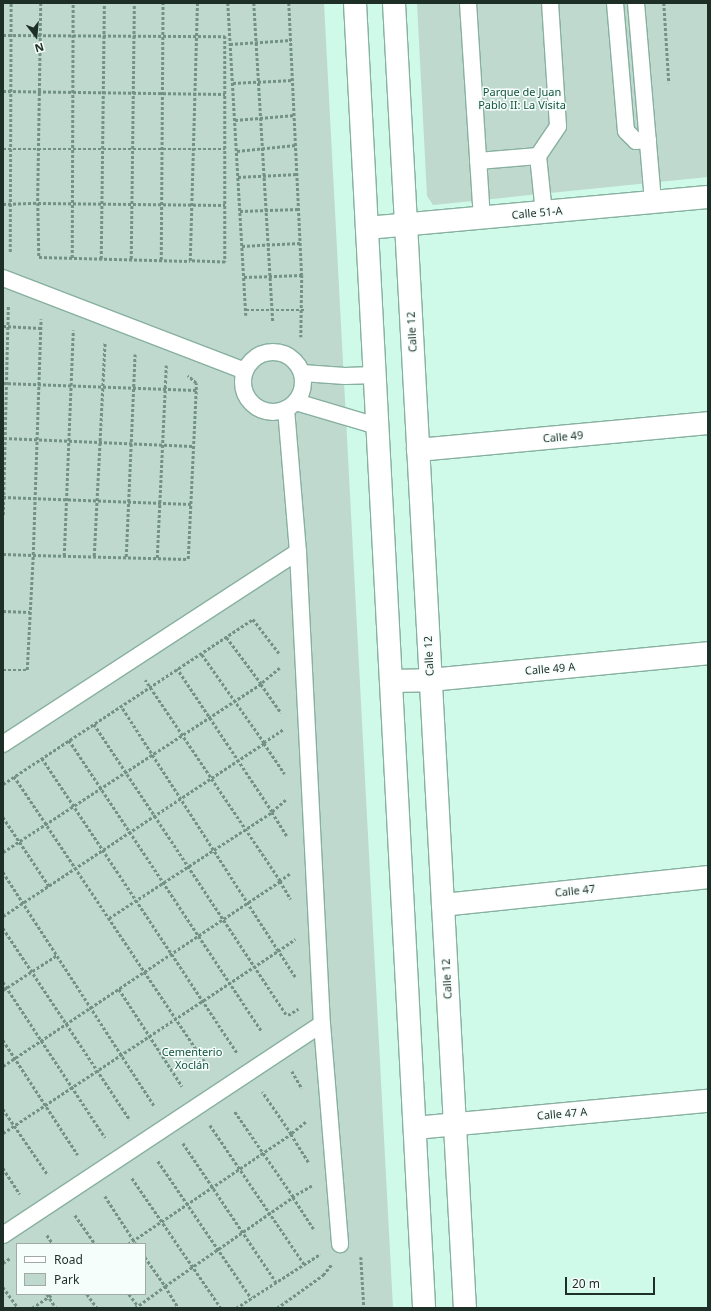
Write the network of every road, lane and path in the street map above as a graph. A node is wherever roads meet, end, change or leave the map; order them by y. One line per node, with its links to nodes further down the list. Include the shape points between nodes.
1 (11, 3): 19 (path)
2 (41, 3): 20 (path)
3 (73, 3): 21 (path)
4 (104, 3): 22 (path)
5 (134, 3): 23 (path)
6 (163, 3): 24 (path)
7 (197, 3): 25 (path)
8 (228, 3): 29 (path)
9 (254, 3): 28 (path)
10 (289, 3): 27 (path)
11 (355, 3): 80 (street)
12 (394, 3): 79 (street, Calle 12)
13 (468, 3): 59 (lane)
14 (550, 3): 58 (lane, via 558,126)
15 (615, 3): 45 (lane, via 626,131 636,142)
16 (636, 3): 45 (lane)
17 (664, 3): 26 (path)
18 (3, 35): 19 (path)
19 (11, 35): 20 (path); 34 (path)
20 (41, 35): 21 (path); 35 (path)
21 (73, 35): 22 (path); 36 (path)
22 (104, 35): 23 (path); 37 (path)
23 (134, 35): 24 (path); 38 (path)
24 (162, 35): 25 (path); 39 (path)
25 (196, 35): 40 (path); 41 (path, via 225,36)
26 (666, 37)
27 (291, 40): 28 (path); 30 (path)
28 (257, 42): 29 (path); 31 (path)
29 (230, 44): 32 (path)
30 (293, 80): 31 (path); 42 (path)
31 (259, 82): 32 (path); 43 (path)
32 (233, 83): 44 (path)
33 (3, 92): 34 (path)
34 (11, 92): 35 (path); 49 (path)
35 (40, 92): 36 (path); 50 (path)
36 (73, 92): 37 (path); 51 (path)
37 (103, 93): 38 (path); 52 (path)
38 (133, 93): 39 (path); 53 (path)
39 (162, 94): 40 (path); 54 (path)
40 (194, 94): 41 (path); 55 (path)
41 (225, 94): 56 (path)
42 (295, 115): 43 (path); 46 (path)
43 (261, 118): 44 (path); 47 (path)
44 (235, 120): 57 (path)
45 (648, 140): 64 (lane)
46 (296, 145): 47 (path); 60 (path)
47 (263, 148): 57 (path); 61 (path)
48 (3, 149): 49 (path)
49 (11, 149): 50 (path); 67 (path)
50 (39, 149): 51 (path); 65 (path)
51 (72, 149): 52 (path); 68 (path)
52 (102, 149): 53 (path); 69 (path)
53 (132, 149): 54 (path); 70 (path)
54 (162, 149): 55 (path); 71 (path)
55 (193, 149): 56 (path); 72 (path)
56 (225, 149): 73 (path)
57 (237, 151): 62 (path)
58 (538, 156): 59 (lane); 77 (lane)
59 (478, 161): 78 (lane)
60 (298, 174): 61 (path); 74 (path)
61 (264, 175): 62 (path); 75 (path)
62 (238, 176): 76 (path)
63 (708, 197): 64 (street, Calle 51-A)
64 (654, 202): 77 (street, Calle 51-A)
65 (38, 203): 67 (path); 68 (path); 85 (path, via 39,257)
66 (3, 204): 67 (path)
67 (10, 204): 84 (path)
68 (72, 204): 69 (path); 85 (path)
69 (102, 204): 70 (path); 86 (path)
70 (131, 204): 71 (path); 87 (path)
71 (161, 204): 72 (path); 88 (path)
72 (191, 204): 73 (path); 89 (path)
73 (226, 205): 89 (path, via 225,262)
74 (299, 209): 75 (path); 81 (path)
75 (266, 210): 76 (path); 82 (path)
76 (240, 211): 83 (path)
77 (544, 213): 78 (street, Calle 51-A)
78 (482, 218): 79 (street, Calle 51-A)
79 (406, 225): 80 (street, Calle 51-A); 130 (street, Calle 12)
80 (367, 228): 112 (street)
81 (300, 243): 82 (path); 90 (path)
82 (268, 245): 83 (path); 91 (path)
83 (242, 246): 92 (path)
84 (10, 252)
85 (72, 258): 86 (path)
86 (101, 259): 87 (path)
87 (131, 259): 88 (path)
88 (161, 260): 89 (path)
89 (190, 261)
90 (302, 275): 91 (path); 97 (path)
91 (270, 276): 92 (path); 96 (path)
92 (244, 277): 95 (path)
93 (3, 278): 109 (lane)
94 (8, 303): 102 (path)
95 (246, 310): 96 (path); 98 (path)
96 (273, 310): 97 (path); 100 (path)
97 (304, 310): 105 (path)
98 (246, 315)
99 (41, 316): 103 (path)
100 (273, 322)
101 (3, 326): 102 (path)
102 (7, 326): 103 (path); 113 (path)
103 (41, 328): 114 (path)
104 (73, 328): 115 (path)
105 (301, 337)
106 (105, 340): 116 (path)
107 (135, 351): 117 (path)
108 (166, 363): 118 (path)
109 (245, 371): 110 (lane, via 257,356 275,352 292,358); 120 (lane, via 242,381 249,400 266,411)
110 (302, 373): 112 (lane); 120 (lane, via 301,393)
111 (186, 375): 119 (path, via 196,383)
112 (375, 375): 122 (street)
113 (4, 383): 114 (path); 123 (path)
114 (39, 384): 115 (path); 124 (path)
115 (71, 385): 116 (path); 125 (path)
116 (102, 387): 117 (path); 126 (path)
117 (134, 388): 118 (path); 127 (path)
118 (165, 388): 119 (path); 128 (path)
119 (196, 390): 129 (path)
120 (291, 406): 122 (lane); 139 (lane)
121 (708, 423): 130 (street, Calle 49)
122 (378, 426): 156 (street)
123 (4, 438): 124 (path); 131 (path)
124 (37, 439): 125 (path); 132 (path)
125 (69, 441): 126 (path); 133 (path)
126 (100, 442): 127 (path); 134 (path)
127 (131, 443): 128 (path); 135 (path)
128 (162, 444): 129 (path); 136 (path)
129 (193, 446): 137 (path)
130 (418, 450): 155 (street, Calle 12)
131 (3, 497): 132 (path); 138 (path)
132 (35, 498): 133 (path); 141 (path)
133 (66, 499): 134 (path); 142 (path)
134 (97, 500): 135 (path); 143 (path)
135 (128, 502): 136 (path); 144 (path)
136 (160, 502): 137 (path); 145 (path)
137 (190, 504): 145 (path, via 188,559)
138 (3, 515)
139 (298, 552): 168 (lane); 230 (lane)
140 (3, 554): 141 (path)
141 (33, 555): 142 (path); 147 (path)
142 (64, 556): 143 (path)
143 (94, 556): 144 (path)
144 (126, 557): 145 (path)
145 (157, 558)
146 (3, 611): 147 (path)
147 (30, 612): 154 (path, via 27,670)
148 (226, 637): 150 (path); 151 (path, via 253,620); 157 (path)
149 (708, 653): 155 (street, Calle 49 A)
150 (200, 654): 153 (path); 159 (path)
151 (282, 657)
152 (287, 663): 157 (path)
153 (177, 669): 158 (path); 161 (path)
154 (3, 670)
155 (430, 680): 156 (street, Calle 49 A); 204 (street, Calle 12)
156 (391, 681): 268 (street)
157 (261, 684): 159 (path); 162 (path)
158 (150, 687): 160 (path); 165 (path)
159 (234, 701): 161 (path); 167 (path)
160 (121, 706): 163 (path); 169 (path)
161 (209, 718): 165 (path); 171 (path)
162 (286, 719)
163 (94, 724): 166 (path); 172 (path)
164 (285, 729): 167 (path)
165 (182, 735): 169 (path); 175 (path)
166 (69, 740): 170 (path); 177 (path)
167 (264, 743): 171 (path); 174 (path)
168 (3, 744)
169 (152, 754): 172 (path); 179 (path)
170 (42, 758): 173 (path); 180 (path)
171 (238, 760): 175 (path); 181 (path)
172 (126, 772): 177 (path); 182 (path)
173 (14, 776): 176 (path); 184 (path)
174 (286, 776)
175 (211, 778): 179 (path); 185 (path)
176 (3, 784)
177 (101, 788): 180 (path); 186 (path)
178 (292, 795): 181 (path)
179 (181, 798): 182 (path); 190 (path)
180 (74, 806): 184 (path); 189 (path)
181 (272, 812): 185 (path); 187 (path)
182 (155, 816): 186 (path); 192 (path)
183 (3, 817): 188 (path)
184 (46, 824): 188 (path); 193 (path)
185 (245, 829): 190 (path); 197 (path)
186 (130, 832): 189 (path); 198 (path)
187 (288, 838)
188 (20, 842): 191 (path); 199 (path)
189 (103, 850): 193 (path); 200 (path)
190 (213, 850): 192 (path); 203 (path)
191 (3, 852)
192 (188, 866): 198 (path); 207 (path)
193 (76, 868): 199 (path); 206 (path)
194 (3, 872): 202 (path)
195 (293, 872): 197 (path)
196 (708, 877): 204 (street, Calle 47)
197 (280, 881): 201 (path); 203 (path)
198 (164, 883): 200 (path); 209 (path)
199 (49, 886): 202 (path)
200 (137, 900): 206 (path); 212 (path)
201 (293, 902)
202 (23, 903): 205 (path); 213 (path)
203 (247, 903): 207 (path); 211 (path)
204 (443, 905): 265 (street, Calle 12)
205 (3, 916)
206 (109, 918): 216 (path)
207 (224, 919): 209 (path); 214 (path)
208 (3, 928): 215 (path)
209 (199, 936): 212 (path); 219 (path)
210 (297, 938): 211 (path)
211 (278, 951): 214 (path); 218 (path)
212 (172, 954): 216 (path); 223 (path)
213 (57, 955): 215 (path); 225 (path)
214 (254, 967): 219 (path); 226 (path)
215 (32, 971): 220 (path); 229 (path)
216 (145, 972): 221 (path); 227 (path)
217 (3, 982): 220 (path)
218 (298, 982)
219 (230, 983): 223 (path); 232 (path)
220 (7, 988): 222 (path); 236 (path)
221 (118, 989): 225 (path); 233 (path)
222 (3, 990)
223 (203, 1001): 227 (path); 238 (path)
224 (304, 1005): 226 (path)
225 (91, 1008): 229 (path); 239 (path)
226 (287, 1016): 228 (path)
227 (176, 1018): 233 (path); 244 (path)
228 (281, 1020)
229 (66, 1024): 236 (path); 246 (path)
230 (322, 1024): 300 (lane); 307 (lane)
231 (268, 1028): 232 (path)
232 (262, 1032): 234 (path)
233 (149, 1036): 239 (path); 249 (path)
234 (257, 1036)
235 (3, 1040): 241 (path)
236 (41, 1041): 241 (path); 250 (path)
237 (241, 1047): 238 (path)
238 (235, 1050): 240 (path)
239 (121, 1055): 246 (path); 257 (path)
240 (229, 1055)
241 (15, 1058): 243 (path); 256 (path)
242 (216, 1063): 244 (path)
243 (3, 1066)
244 (209, 1068): 247 (path)
245 (291, 1069): 253 (path)
246 (97, 1070): 250 (path); 263 (path)
247 (204, 1071)
248 (187, 1082): 249 (path)
249 (182, 1086): 251 (path)
250 (72, 1087): 256 (path); 272 (path)
251 (176, 1090)
252 (260, 1090): 271 (path)
253 (306, 1094)
254 (159, 1101): 257 (path)
255 (708, 1101): 265 (street, Calle 47 A)
256 (45, 1105): 266 (path); 277 (path)
257 (154, 1105): 260 (path)
258 (233, 1108): 276 (path)
259 (3, 1109): 266 (path)
260 (148, 1109)
261 (136, 1116): 263 (path)
262 (312, 1117): 271 (path)
263 (130, 1120): 267 (path)
264 (209, 1124): 282 (path)
265 (455, 1124): 268 (street, Calle 47 A); 329 (street, Calle 12)
266 (14, 1125): 269 (path); 284 (path)
267 (124, 1125)
268 (415, 1128): 328 (street)
269 (3, 1133)
270 (111, 1133): 272 (path)
271 (291, 1134): 276 (path); 280 (path)
272 (105, 1137): 273 (path)
273 (98, 1142)
274 (182, 1143): 288 (path)
275 (85, 1150): 277 (path)
276 (263, 1153): 282 (path); 292 (path)
277 (78, 1155): 278 (path)
278 (72, 1159)
279 (157, 1160): 294 (path)
280 (312, 1167)
281 (3, 1168): 290 (path)
282 (239, 1169): 288 (path); 295 (path)
283 (54, 1171): 284 (path)
284 (48, 1175): 286 (path)
285 (131, 1177): 297 (path)
286 (42, 1179)
287 (313, 1184): 292 (path)
288 (212, 1187): 294 (path); 298 (path)
289 (26, 1190): 290 (path)
290 (20, 1194): 293 (path)
291 (104, 1195): 302 (path)
292 (293, 1197): 295 (path); 301 (path)
293 (14, 1198)
294 (187, 1204): 297 (path); 308 (path)
295 (270, 1214): 298 (path); 310 (path)
296 (75, 1215): 304 (path)
297 (162, 1221): 302 (path); 311 (path)
298 (243, 1233): 308 (path); 312 (path)
299 (46, 1234): 303 (path)
300 (3, 1235)
301 (318, 1236)
302 (134, 1240): 305 (path); 306 (path)
303 (52, 1243)
304 (94, 1243)
305 (130, 1243)
306 (136, 1243)
307 (334, 1246): 310 (path); 327 (path, via 339,1256 323,1275)
308 (218, 1250): 311 (path); 318 (path)
309 (146, 1258): 313 (path)
310 (304, 1264): 312 (path)
311 (193, 1267): 313 (path); 325 (path)
312 (276, 1282): 318 (path)
313 (165, 1286): 319 (path); 324 (path)
314 (3, 1287): 320 (path)
315 (48, 1295): 321 (path); 322 (path)
316 (88, 1295): 323 (path)
317 (130, 1295): 319 (path)
318 (251, 1298): 326 (path)
319 (136, 1307)
320 (18, 1308)
321 (32, 1308)
322 (56, 1308)
323 (97, 1308)
324 (179, 1308)
325 (221, 1308)
326 (236, 1308)
327 (277, 1308)
328 (424, 1308)
329 (465, 1308)

